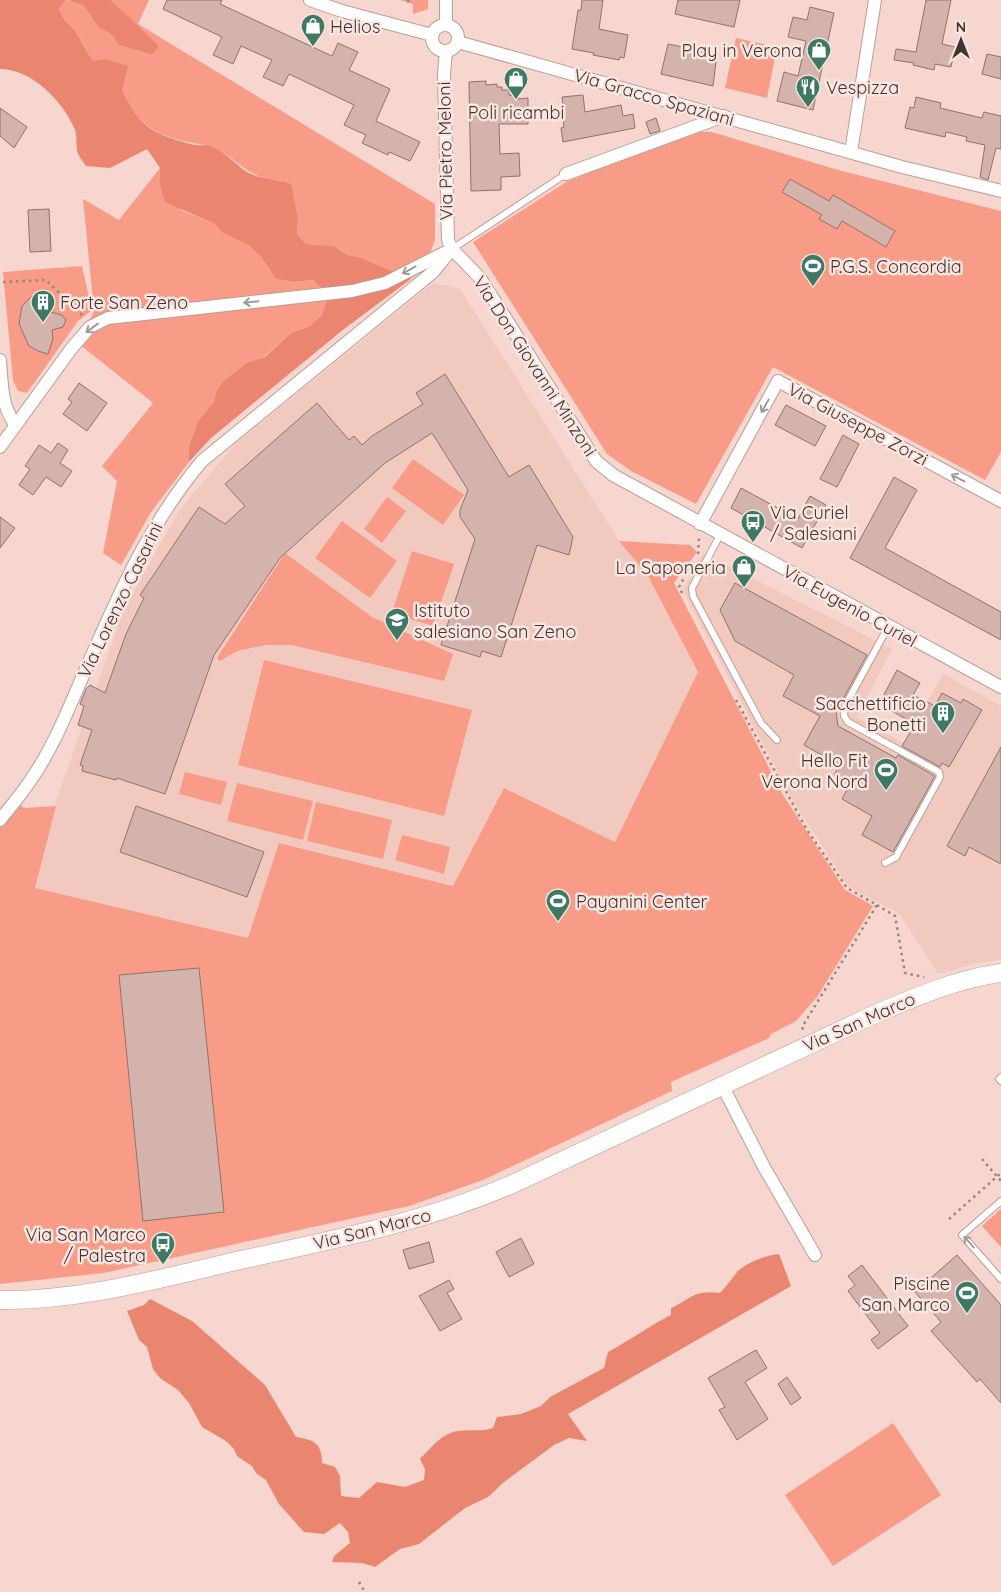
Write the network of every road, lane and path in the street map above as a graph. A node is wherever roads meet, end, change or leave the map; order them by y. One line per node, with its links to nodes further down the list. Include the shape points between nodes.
1 (310, 0): 7 (street)
2 (408, 0): 5 (path)
3 (446, 0): 6 (street)
4 (873, 0): 11 (street)
5 (409, 4)
6 (446, 25): 7 (street, via 437,28); 8 (street, via 454,29)
7 (432, 36): 9 (street, via 433,45)
8 (458, 42): 9 (street); 10 (street, Via Gracco Spaziani)
9 (446, 52): 14 (street, Via Pietro Meloni, via 447,231)
10 (724, 116): 11 (street, Via Gracco Spaziani); 12 (street)
11 (851, 152): 13 (street, Via Gracco Spaziani)
12 (566, 174): 14 (lane)
13 (1001, 191)
14 (452, 249): 18 (street, one-way to 18, via 385,283 352,291 108,318 90,327); 21 (street, Via Don Giovanni Minzoni, via 480,278 596,461 613,475); 28 (street, Via Lorenzo Casarini, via 433,272 202,461 176,492 152,528 126,578 65,716 36,772)
15 (3, 282): 16 (path, via 46,280)
16 (84, 317)
17 (0, 360): 18 (street, via 4,401)
18 (15, 424): 19 (street)
19 (0, 447)
20 (1001, 501): 21 (street, Via Giuseppe Zorzi, one-way to 21, via 778,381)
21 (700, 524): 22 (street, Via Eugenio Curiel); 23 (path, via 698,553 679,587)
22 (720, 535): 24 (street, Via Eugenio Curiel); 27 (lane, via 692,588 693,596 761,723)
23 (683, 596)
24 (888, 627): 25 (street, Via Eugenio Curiel); 29 (lane, via 845,706 844,716 848,722 939,772 940,777 896,857)
25 (1001, 687)
26 (733, 694): 30 (path, via 807,830 847,888)
27 (778, 740)
28 (0, 820)
29 (885, 863)
30 (877, 905): 32 (path, via 895,916 905,973); 33 (path, via 802,1027)
31 (1001, 973): 34 (main road, Via San Marco, via 924,993)
32 (927, 978)
33 (806, 1034)
34 (722, 1085): 41 (street, via 764,1167); 43 (main road, Via San Marco, via 491,1194 436,1213 341,1238 98,1291 39,1299)
35 (982, 1159): 37 (path)
36 (1001, 1173): 37 (path)
37 (997, 1176): 38 (path); 40 (path)
38 (1001, 1181)
39 (1001, 1201): 42 (lane, one-way to 39, via 962,1235)
40 (949, 1219)
41 (815, 1255)
42 (1001, 1279)
43 (0, 1300)
44 (359, 1582): 45 (path)
45 (366, 1592)

